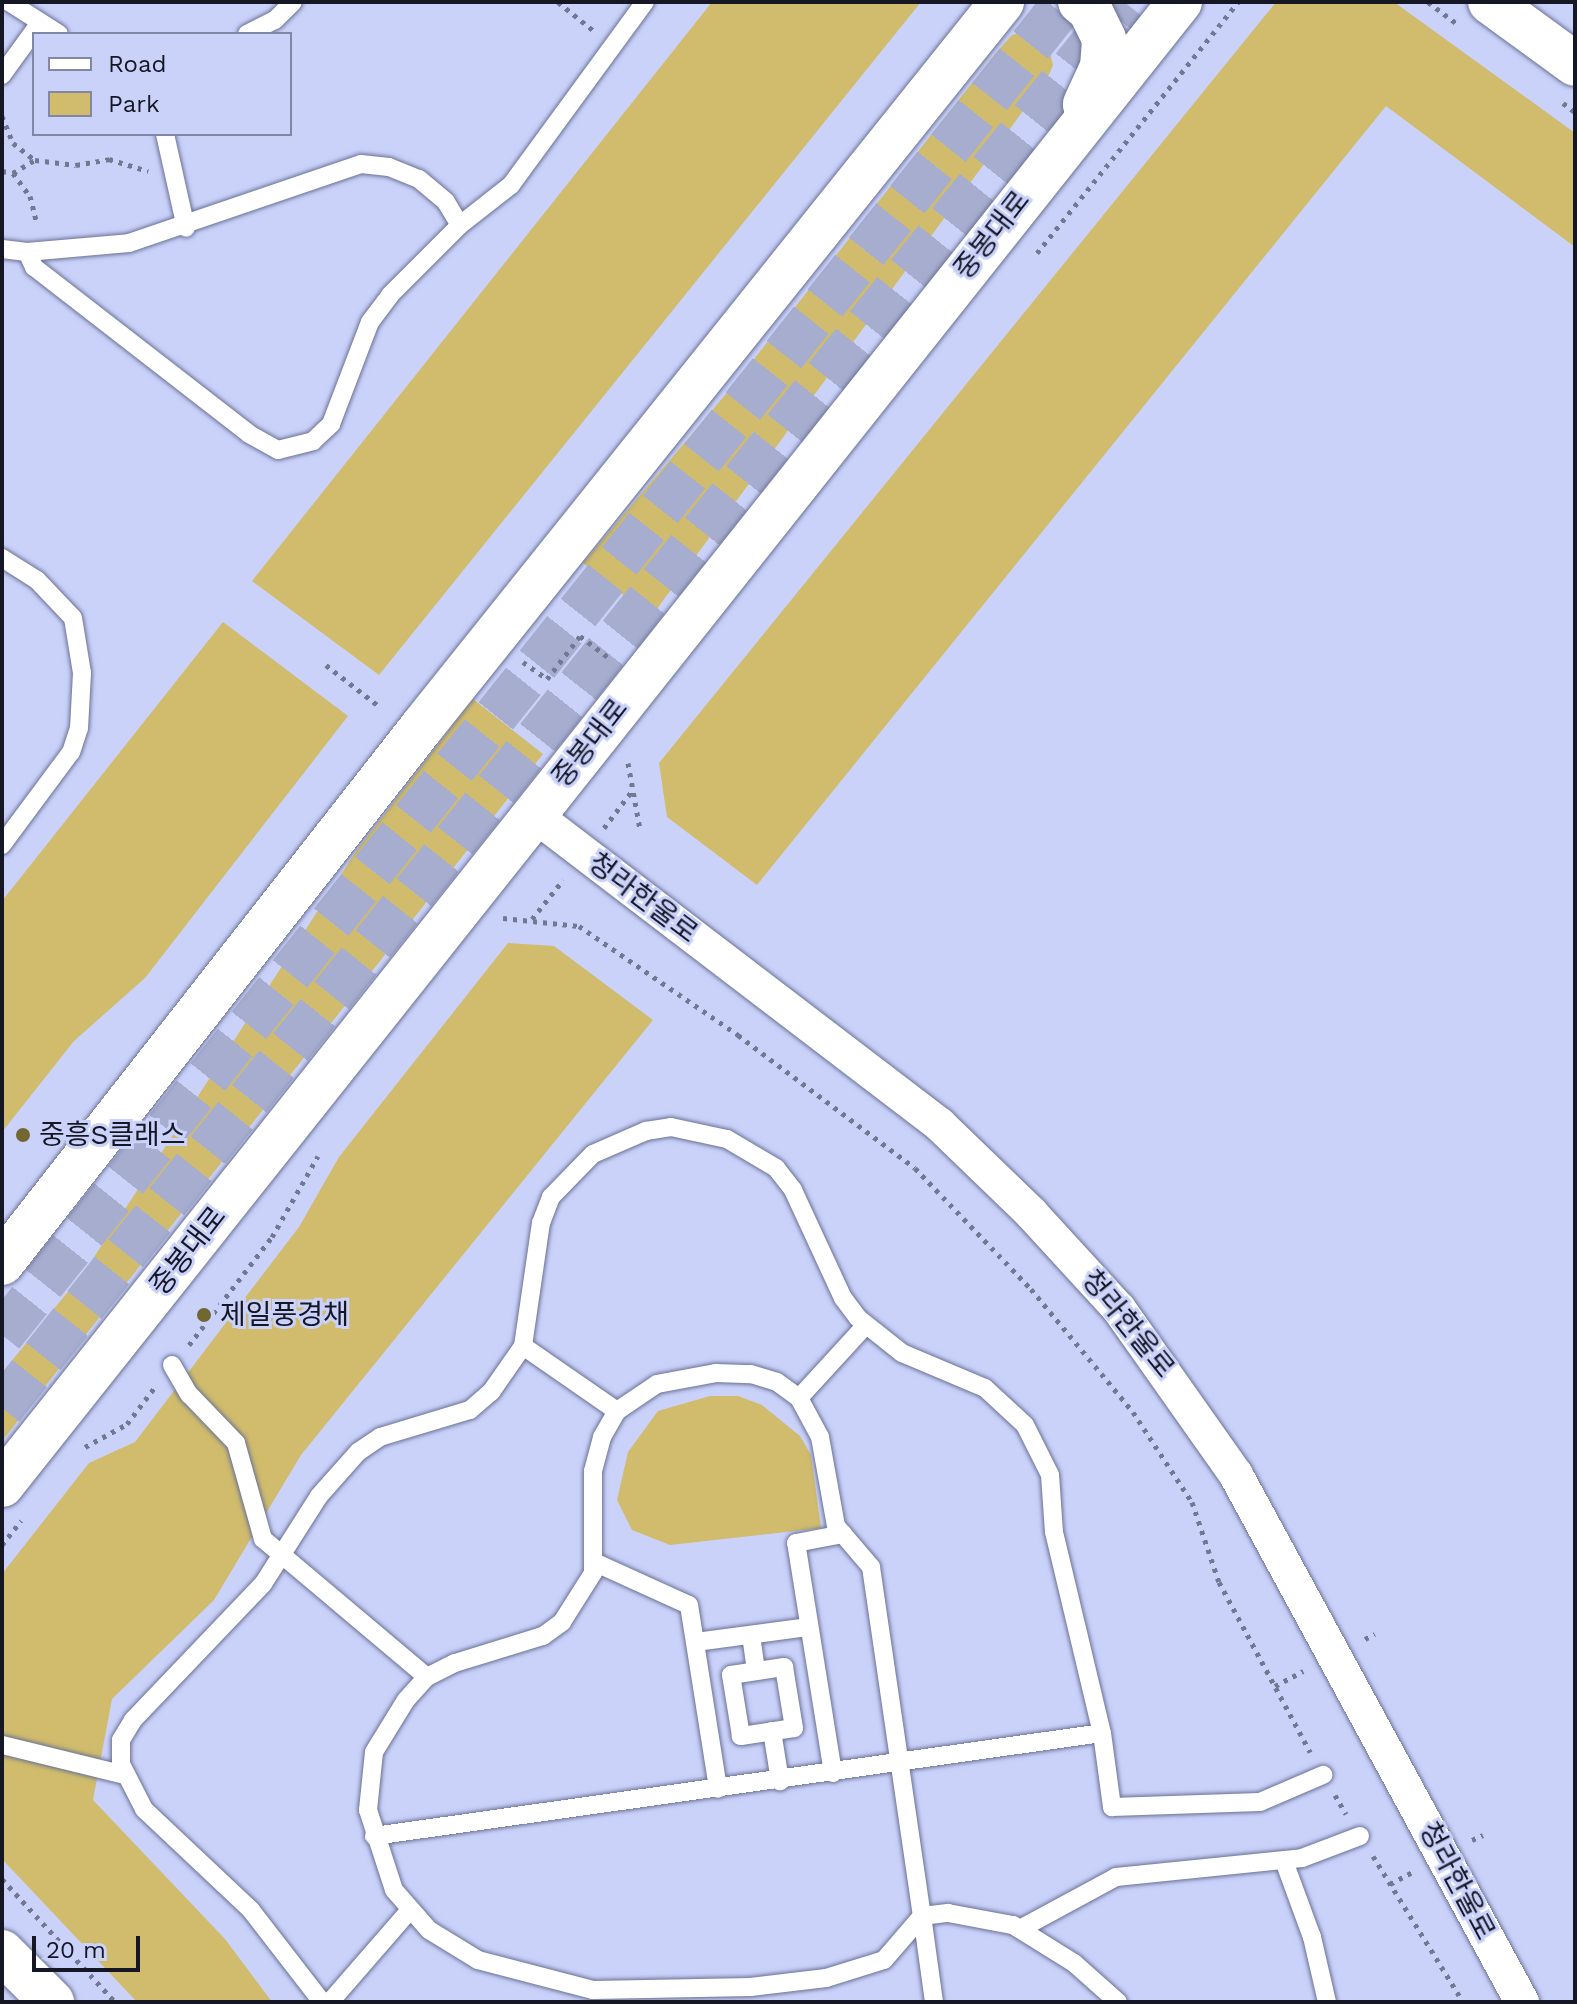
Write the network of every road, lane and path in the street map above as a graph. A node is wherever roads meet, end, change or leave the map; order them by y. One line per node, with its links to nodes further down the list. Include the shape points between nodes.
1 (9, 2): 10 (lane)
2 (293, 2): 13 (lane, via 275,20)
3 (558, 2): 15 (path, via 576,12)
4 (645, 2): 15 (lane)
5 (1080, 2): 20 (main road, via 1090,10 1104,39 1102,67)
6 (1180, 2): 20 (main road, 중봉대로)
7 (1238, 2): 29 (path)
8 (1490, 2): 16 (main road)
9 (1004, 6): 41 (main road, via 421,728)
10 (39, 24): 11 (lane); 12 (lane)
11 (33, 32)
12 (55, 32)
13 (251, 32)
14 (32, 34): 17 (lane)
15 (609, 51): 25 (lane, via 511,185)
16 (1575, 64)
17 (2, 75)
18 (2, 116): 21 (path, via 13,143)
19 (165, 136): 24 (lane)
20 (1066, 141): 36 (main road, 중봉대로)
21 (35, 160): 23 (path); 24 (path, via 76,165 109,159)
22 (2, 171): 23 (path)
23 (13, 173): 28 (path, via 30,196 37,219)
24 (175, 181): 26 (lane)
25 (460, 225): 26 (lane, via 446,202 419,179 389,167 361,164); 28 (lane, via 417,265 370,322 331,424 313,441 278,450 249,434 34,267)
26 (186, 228): 28 (lane, via 129,243)
27 (2, 249): 28 (lane)
28 (27, 252)
29 (1028, 264)
30 (2, 558): 38 (lane, via 37,580 73,618 82,673 79,728 71,752)
31 (511, 653): 32 (path, via 547,679 580,636)
32 (616, 663)
33 (326, 665): 34 (path)
34 (380, 707)
35 (636, 752): 37 (path, via 627,763)
36 (533, 814): 48 (main road, 중봉대로); 88 (street, 청라한울로, via 940,1125 1119,1309 1236,1475)
37 (640, 829)
38 (2, 845)
39 (492, 930): 68 (path, via 502,918 579,926 738,1035 915,1168 1031,1289 1133,1412 1192,1502 1219,1582)
40 (323, 1147): 44 (path, via 272,1237)
41 (2, 1263)
42 (866, 1325): 43 (lane, via 843,1298 793,1190 776,1168 727,1139 671,1127 619,1139 593,1154 551,1197 541,1223); 45 (lane); 63 (lane, via 902,1353 985,1388 1025,1425 1039,1448 1050,1475 1060,1565)
43 (523, 1346): 46 (lane); 51 (lane, via 500,1382 470,1410 380,1437 358,1452 319,1496)
44 (172, 1365): 47 (path, via 127,1424); 51 (lane, via 189,1394 236,1443 263,1539)
45 (799, 1398): 46 (lane, via 777,1382 751,1374 716,1373 657,1384); 49 (lane, via 820,1437 830,1503)
46 (617, 1411): 52 (lane, via 602,1437 593,1471)
47 (76, 1452)
48 (12, 1486): 50 (path)
49 (843, 1534): 53 (lane, via 796,1543); 65 (lane, via 871,1567)
50 (2, 1545)
51 (285, 1553): 57 (lane); 67 (lane, via 234,1618 133,1720 121,1740)
52 (594, 1562): 55 (lane, via 689,1605); 57 (lane, via 581,1598 552,1629)
53 (809, 1627): 54 (lane); 58 (lane)
54 (751, 1635): 55 (lane); 56 (lane)
55 (696, 1642): 61 (lane)
56 (756, 1671): 59 (lane, via 784,1667); 60 (lane, via 731,1675)
57 (427, 1677): 71 (lane, via 374,1752 368,1810)
58 (820, 1695): 59 (lane); 66 (lane)
59 (790, 1700): 62 (lane, via 794,1728)
60 (736, 1708): 61 (lane); 62 (lane, via 741,1736)
61 (706, 1714): 70 (lane)
62 (772, 1731): 69 (lane)
63 (1102, 1733): 65 (lane); 68 (lane, via 1112,1807 1260,1802)
64 (2, 1745): 67 (lane)
65 (899, 1764): 66 (lane); 76 (lane)
66 (833, 1773): 69 (lane)
67 (125, 1775): 82 (lane, via 144,1809 251,1910)
68 (1323, 1775): 72 (path)
69 (780, 1781): 70 (lane)
70 (718, 1789): 71 (lane)
71 (374, 1836): 75 (lane, via 383,1865)
72 (1360, 1836): 73 (lane); 87 (path)
73 (1284, 1861): 77 (lane, via 1116,1877); 86 (lane, via 1312,1937)
74 (2, 1879): 81 (path)
75 (409, 1911): 79 (lane, via 452,1948); 83 (lane)
76 (922, 1916): 77 (lane, via 983,1917); 79 (lane, via 884,1960 826,1978); 84 (lane)
77 (1020, 1929): 85 (lane, via 1074,1963)
78 (2, 1952): 80 (main road)
79 (593, 1996)
80 (52, 2002)
81 (115, 2002)
82 (322, 2002)
83 (330, 2002)
84 (934, 2002)
85 (1118, 2002)
86 (1327, 2002)
87 (1463, 2002)
88 (1522, 2002)

